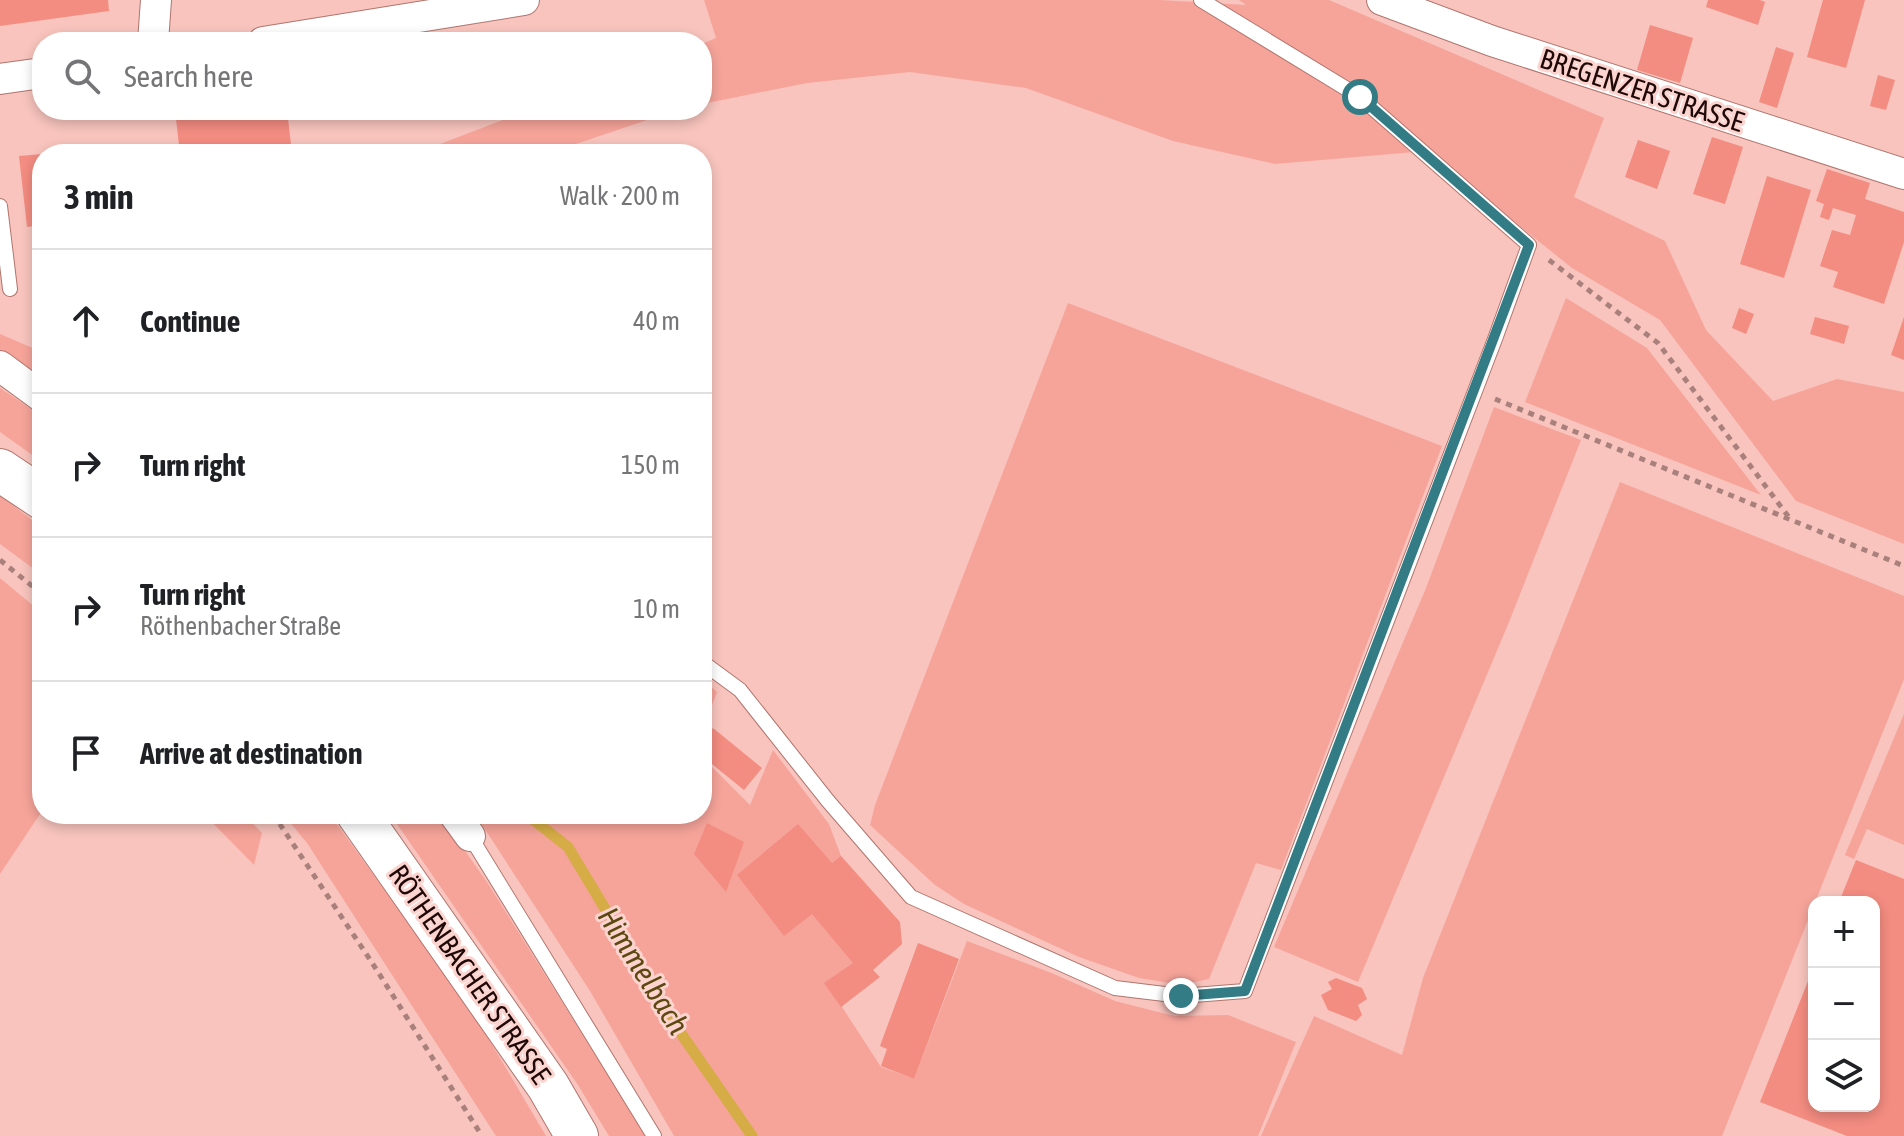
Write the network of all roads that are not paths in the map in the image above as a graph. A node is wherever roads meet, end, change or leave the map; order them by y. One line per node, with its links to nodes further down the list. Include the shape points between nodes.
1 (156, 0): 5 (street)
2 (524, 0): 6 (street)
3 (1201, 0): 16 (lane, via 1360,97 1529,245 1245,991 1181,996 1115,988 911,897 740,690)
4 (1382, 0): 9 (street, BREGENZER STRASSE, via 1507,46)
5 (154, 32)
6 (325, 32)
7 (32, 74): 8 (street)
8 (0, 79)
9 (1904, 174)
10 (0, 206): 11 (lane)
11 (10, 289)
12 (0, 366): 13 (street)
13 (32, 390)
14 (0, 470): 15 (main road)
15 (32, 491)
16 (712, 669)
17 (365, 824): 19 (main road, RÖTHENBACHER STRASSE, via 548,1086)
18 (462, 825): 20 (lane)
19 (577, 1136)
20 (654, 1136)

